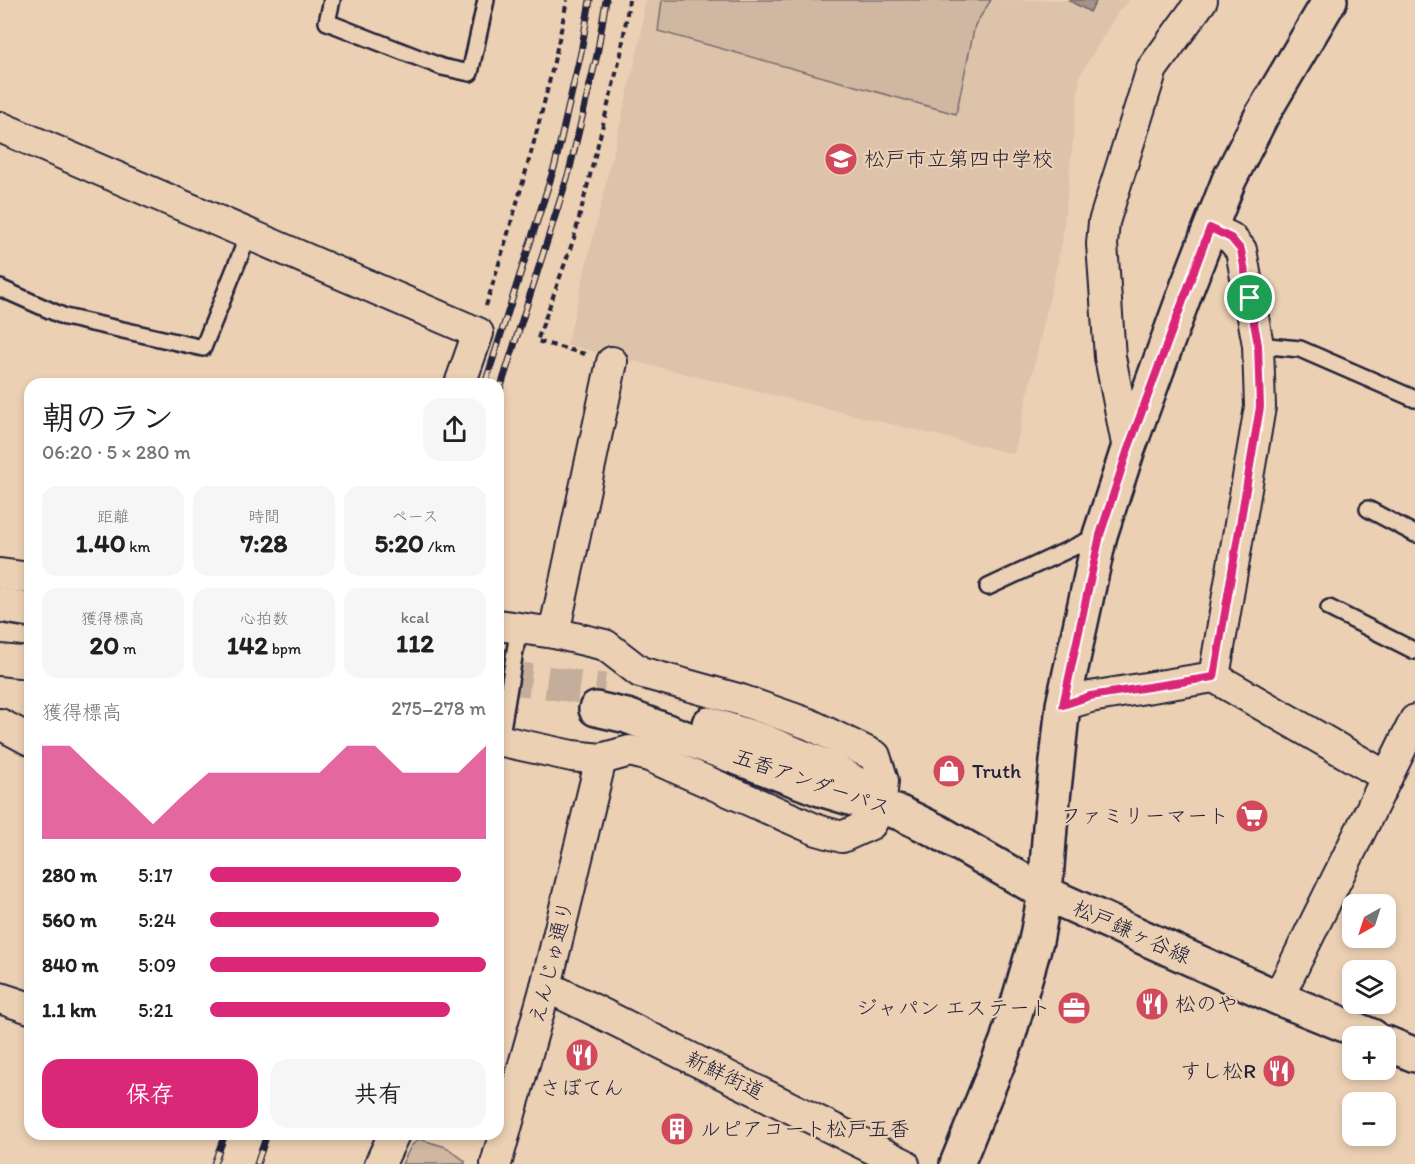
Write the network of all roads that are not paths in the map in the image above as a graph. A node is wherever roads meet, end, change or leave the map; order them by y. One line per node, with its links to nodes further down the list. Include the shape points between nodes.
1 (332, 0): 2 (lane, via 327,22 442,67 470,73)
2 (486, 0)
3 (1202, 0): 13 (street, via 1152,69 1104,222 1110,357)
4 (1330, 0): 6 (street, via 1262,115)
5 (0, 127): 7 (street)
6 (1210, 228): 9 (street, via 1231,238 1241,250); 13 (street)
7 (248, 236): 8 (lane, via 203,348 65,317); 11 (street, via 478,333)
8 (0, 288)
9 (1258, 345): 12 (lane, via 1300,349); 30 (street, via 1260,407)
10 (612, 362): 26 (street)
11 (462, 378)
12 (1415, 399)
13 (1128, 449): 16 (street)
14 (1368, 509): 15 (lane)
15 (1415, 534)
16 (1100, 535): 19 (lane); 33 (street)
17 (0, 574): 18 (street)
18 (24, 577)
19 (988, 587)
20 (0, 605): 22 (street)
21 (1329, 608): 27 (lane)
22 (24, 609)
23 (509, 626): 26 (street); 31 (lane)
24 (0, 627): 25 (street)
25 (24, 630)
26 (554, 633): 40 (street, via 605,645 640,672 809,724 875,756)
27 (1415, 651)
28 (0, 660): 29 (street)
29 (24, 662)
30 (1214, 677): 33 (street, via 1090,696); 39 (street)
31 (504, 683)
32 (600, 700): 40 (street, 五香アンダーパス, via 763,741 832,769)
33 (1063, 705): 41 (street)
34 (1415, 720): 39 (street)
35 (0, 724): 36 (street)
36 (24, 737)
37 (504, 741): 38 (street)
38 (601, 759): 40 (street, via 630,752 649,756 817,830 842,837 871,824); 42 (street, えんじゅ通り)
39 (1387, 777): 44 (street)
40 (887, 807): 41 (street, 松戸鎌ヶ谷線)
41 (1045, 893): 44 (street, 松戸鎌ヶ谷線); 53 (street, via 1036,942 1007,1041)
42 (546, 986): 47 (street, えんじゅ通り); 52 (street, 新鮮街道)
43 (0, 998): 45 (street)
44 (1278, 998): 46 (street, 松戸鎌ヶ谷線)
45 (24, 1006)
46 (1347, 1026)
47 (504, 1123)
48 (391, 1140): 50 (street)
49 (500, 1140): 51 (street, えんじゅ通り)
50 (380, 1164)
51 (496, 1164)
52 (904, 1164)
53 (957, 1164)

